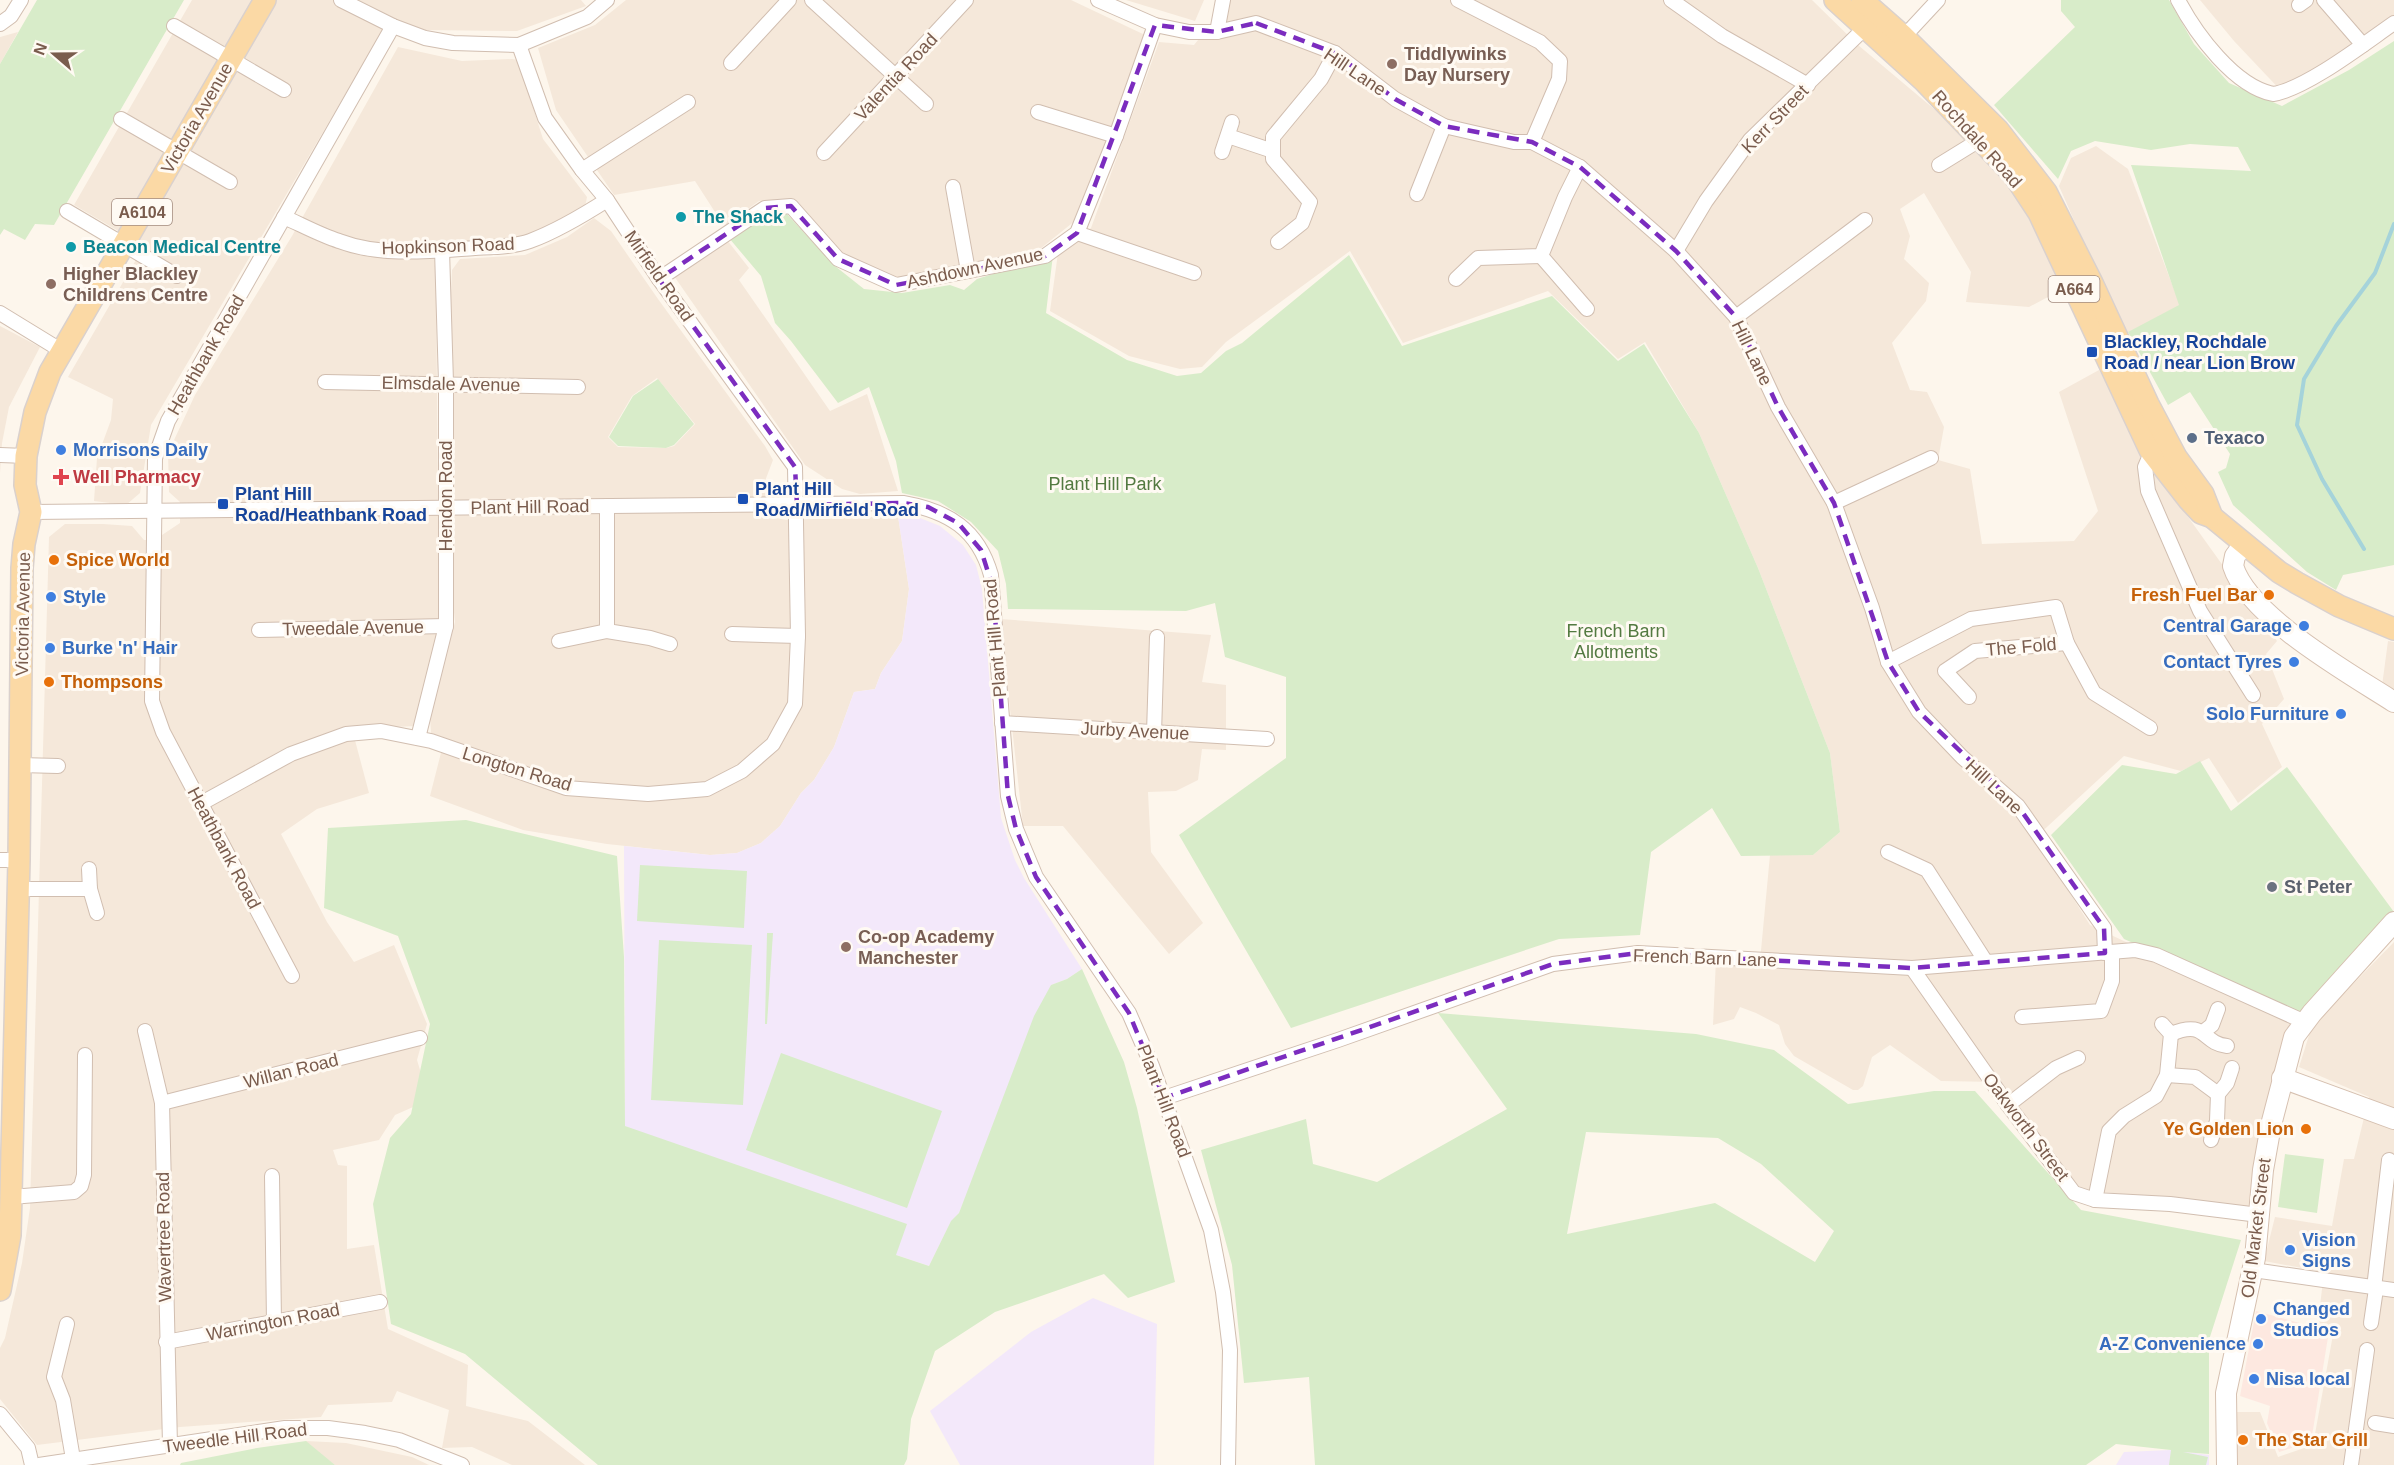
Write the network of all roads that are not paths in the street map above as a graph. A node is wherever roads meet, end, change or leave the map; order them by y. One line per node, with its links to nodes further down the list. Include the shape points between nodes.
1 (21, 0): 19 (street, via 11,16)
2 (265, 0): 28 (main road, Victoria Avenue / A6104)
3 (341, 0): 22 (street)
4 (608, 0): 25 (street, via 587,18)
5 (789, 0): 29 (street)
6 (812, 0): 30 (street)
7 (966, 0): 30 (street, Valentia Road)
8 (1098, 0): 20 (street, Hill Lane)
9 (1223, 0): 23 (street)
10 (1458, 0): 40 (street, via 1540,42 1560,61 1559,80)
11 (1671, 0): 31 (street, via 1722,36)
12 (1835, 0): 17 (main road, Rochdale Road)
13 (1862, 0): 17 (main road, Rochdale Road)
14 (1938, 0): 24 (street)
15 (2178, 0): 26 (street, via 2193,26 2229,68 2265,92 2280,93 2305,82)
16 (2324, 0): 26 (street)
17 (1872, 21): 24 (main road, Rochdale Road); 31 (street, Kerr Street)
18 (2394, 23): 26 (street)
19 (0, 24)
20 (1155, 25): 23 (street, Hill Lane, via 1190,32); 39 (street)
21 (174, 26): 28 (street)
22 (393, 26): 25 (street, via 440,41); 53 (street, Heathbank Road)
23 (1217, 32): 27 (street, Hill Lane, via 1256,22)
24 (1897, 43): 38 (main road, Rochdale Road / A664, via 1924,81)
25 (519, 45): 47 (street, Mirfield Road, via 545,118)
26 (2363, 45)
27 (1335, 54): 37 (street, Hill Lane, via 1395,99); 42 (street, via 1322,79 1273,137)
28 (231, 60): 32 (street); 41 (main road, Victoria Avenue / A6104)
29 (731, 63)
30 (896, 77): 34 (street); 44 (street, Valentia Road)
31 (1808, 85): 59 (street, Kerr Street, via 1750,140)
32 (284, 90)
33 (688, 102): 47 (street)
34 (927, 104)
35 (1038, 112): 39 (street)
36 (121, 118): 41 (street)
37 (1444, 126): 40 (street, Hill Lane, via 1514,142); 50 (street)
38 (1988, 134): 45 (street); 73 (main road, Rochdale Road / A664, via 2039,213)
39 (1116, 136): 55 (street)
40 (1532, 142): 46 (street, Hill Lane)
41 (177, 151): 48 (street); 57 (main road, Victoria Avenue / A6104)
42 (1273, 151): 43 (street, via 1230,129); 56 (street, via 1273,159 1310,202 1302,223)
43 (1222, 152)
44 (824, 153)
45 (1939, 165)
46 (1580, 167): 59 (street, Hill Lane); 60 (street)
47 (582, 170): 51 (street, Mirfield Road)
48 (230, 182)
49 (953, 187): 61 (street)
50 (1418, 194)
51 (607, 200): 58 (street, Hopkinson Road, via 528,242); 64 (street, Mirfield Road)
52 (67, 211): 57 (street)
53 (284, 217): 58 (street, Hopkinson Road, via 356,246); 81 (street, Heathbank Road, via 164,429 154,458)
54 (1865, 220): 68 (street)
55 (1077, 233): 61 (street, Ashdown Avenue, via 1045,256); 62 (street)
56 (1278, 242)
57 (123, 245): 63 (street); 69 (main road, Victoria Avenue / A6104)
58 (442, 250): 71 (street, Hendon Road)
59 (1676, 251): 68 (street, Hill Lane)
60 (1541, 256): 65 (street, via 1478,258); 66 (street)
61 (968, 271): 64 (street, Ashdown Avenue, via 896,285 838,259 790,206 765,208)
62 (1194, 273)
63 (177, 276)
64 (659, 279): 78 (street, Mirfield Road, via 795,467)
65 (1456, 279)
66 (1587, 309)
67 (0, 313): 69 (street)
68 (1736, 317): 77 (street, Hill Lane, via 1778,407)
69 (62, 351): 75 (main road, Victoria Avenue / A6104, via 43,389)
70 (325, 382): 71 (street, Elmsdale Avenue)
71 (446, 383): 72 (street, Elmsdale Avenue); 80 (street, Hendon Road)
72 (578, 387)
73 (2157, 442): 83 (main road, Rochdale Road / A664, via 2195,507); 95 (street, via 2145,467 2148,491 2200,611)
74 (0, 455): 75 (street)
75 (26, 456): 82 (main road, Victoria Avenue / A6104, via 25,485)
76 (1931, 458): 77 (street)
77 (1834, 503): 94 (street, Hill Lane)
78 (797, 505): 79 (street, Plant Hill Road); 89 (street, Longton Road); 98 (street, Plant Hill Road, via 903,503 938,511 969,534 981,550 991,575)
79 (607, 506): 80 (street, Plant Hill Road); 87 (street)
80 (445, 509): 81 (street, Plant Hill Road); 84 (street, Hendon Road)
81 (154, 511): 82 (street, Plant Hill Road); 105 (street, Heathbank Road, via 152,702)
82 (31, 512): 103 (main road, Victoria Avenue / A6104, via 22,567)
83 (2244, 544): 85 (main road, Rochdale Road / A664, via 2297,583); 97 (street, via 2233,566 2245,588 2263,608 2301,641)
84 (446, 627): 86 (street, Tweedale Avenue); 101 (street, Hendon Road)
85 (2394, 629)
86 (259, 630)
87 (607, 631): 91 (street); 93 (street)
88 (732, 634): 89 (street)
89 (798, 636): 101 (street, Longton Road, via 795,704 773,744 742,771 707,789 648,794 566,788)
90 (1157, 638): 100 (street)
91 (559, 640)
92 (2067, 643): 94 (street, via 2056,607 1971,619); 96 (street, The Fold, via 1975,651 1945,670); 99 (street, via 2094,693)
93 (670, 644)
94 (1888, 663): 113 (street, Hill Lane, via 1919,712 1962,757 2018,806 2104,928)
95 (2253, 695)
96 (1969, 697)
97 (2394, 702)
98 (1002, 723): 100 (street, Jurby Avenue); 131 (street, Plant Hill Road, via 1008,796 1024,852 1036,877 1129,1013)
99 (2150, 728)
100 (1154, 733): 102 (street, Jurby Avenue)
101 (418, 738): 105 (street, Longton Road, via 381,731 346,734 291,754)
102 (1267, 739)
103 (20, 765): 104 (street); 107 (main road, Victoria Avenue / A6104)
104 (58, 766)
105 (200, 804): 116 (street, Heathbank Road)
106 (1888, 852): 114 (street, via 1927,870)
107 (10, 860): 110 (main road, Victoria Avenue / A6104)
108 (89, 869): 109 (street)
109 (90, 889): 110 (street); 111 (street)
110 (18, 890): 128 (main road, Victoria Avenue / A6104)
111 (97, 913)
112 (2394, 922): 119 (street, Old Market Street)
113 (2114, 952): 114 (street, French Barn Lane); 118 (street, Hill Lane, via 2112,981 2101,1011); 119 (street, French Barn Lane, via 2135,950 2156,955)
114 (1986, 962): 115 (street, French Barn Lane)
115 (1911, 968): 131 (street, French Barn Lane, via 1638,953 1553,964); 133 (street, Oakworth Street)
116 (292, 976)
117 (2218, 1009): 121 (street, via 2212,1025)
118 (2022, 1017)
119 (2305, 1022): 129 (street, Old Market Street, via 2294,1037)
120 (145, 1031): 132 (street, Wavertree Road)
121 (2203, 1032): 123 (street); 127 (street, via 2167,1029)
122 (420, 1038): 132 (street, Willan Road)
123 (2227, 1046)
124 (85, 1055): 140 (street, via 81,1186 74,1192)
125 (2078, 1058): 133 (street, via 2056,1068)
126 (2232, 1068): 130 (street)
127 (2167, 1075): 130 (street, via 2195,1077); 141 (street, via 2156,1096 2124,1116 2109,1131)
128 (7, 1077): 140 (main road, Victoria Avenue / A6104)
129 (2282, 1078): 134 (street); 142 (street, Old Market Street, via 2271,1125)
130 (2218, 1094): 137 (street, via 2217,1121)
131 (1164, 1098): 161 (street, Plant Hill Road, via 1211,1230 1223,1292 1230,1350)
132 (162, 1103): 151 (street, Wavertree Road)
133 (2008, 1105): 141 (street, Oakworth Street, via 2074,1193)
134 (2394, 1119)
135 (2394, 1126): 136 (street)
136 (2393, 1131)
137 (2211, 1140)
138 (2389, 1160): 144 (street)
139 (272, 1176): 148 (street)
140 (10, 1197): 145 (main road, Victoria Avenue / A6104, via 10,1235)
141 (2095, 1200): 142 (street, Oakworth Street)
142 (2259, 1215): 143 (street, Old Market Street)
143 (2253, 1270): 144 (street); 162 (street, Old Market Street, via 2218,1399)
144 (2375, 1288): 146 (street); 149 (street)
145 (0, 1290)
146 (2394, 1290)
147 (380, 1302): 148 (street, Warrington Road)
148 (274, 1322): 151 (street, Warrington Road)
149 (2371, 1323)
150 (67, 1324): 157 (street, via 54,1377 63,1400)
151 (166, 1342): 156 (street, Wavertree Road)
152 (2367, 1350): 163 (street)
153 (0, 1414): 158 (street, via 28,1448)
154 (2375, 1423): 155 (street)
155 (2394, 1426)
156 (170, 1445): 157 (street, Tweedle Hill Road); 160 (street, Tweedle Hill Road, via 285,1428 328,1428 384,1436)
157 (73, 1459): 159 (street, Tweedle Hill Road)
158 (32, 1465)
159 (39, 1465)
160 (462, 1465)
161 (1228, 1465)
162 (2227, 1465)
163 (2350, 1465)

